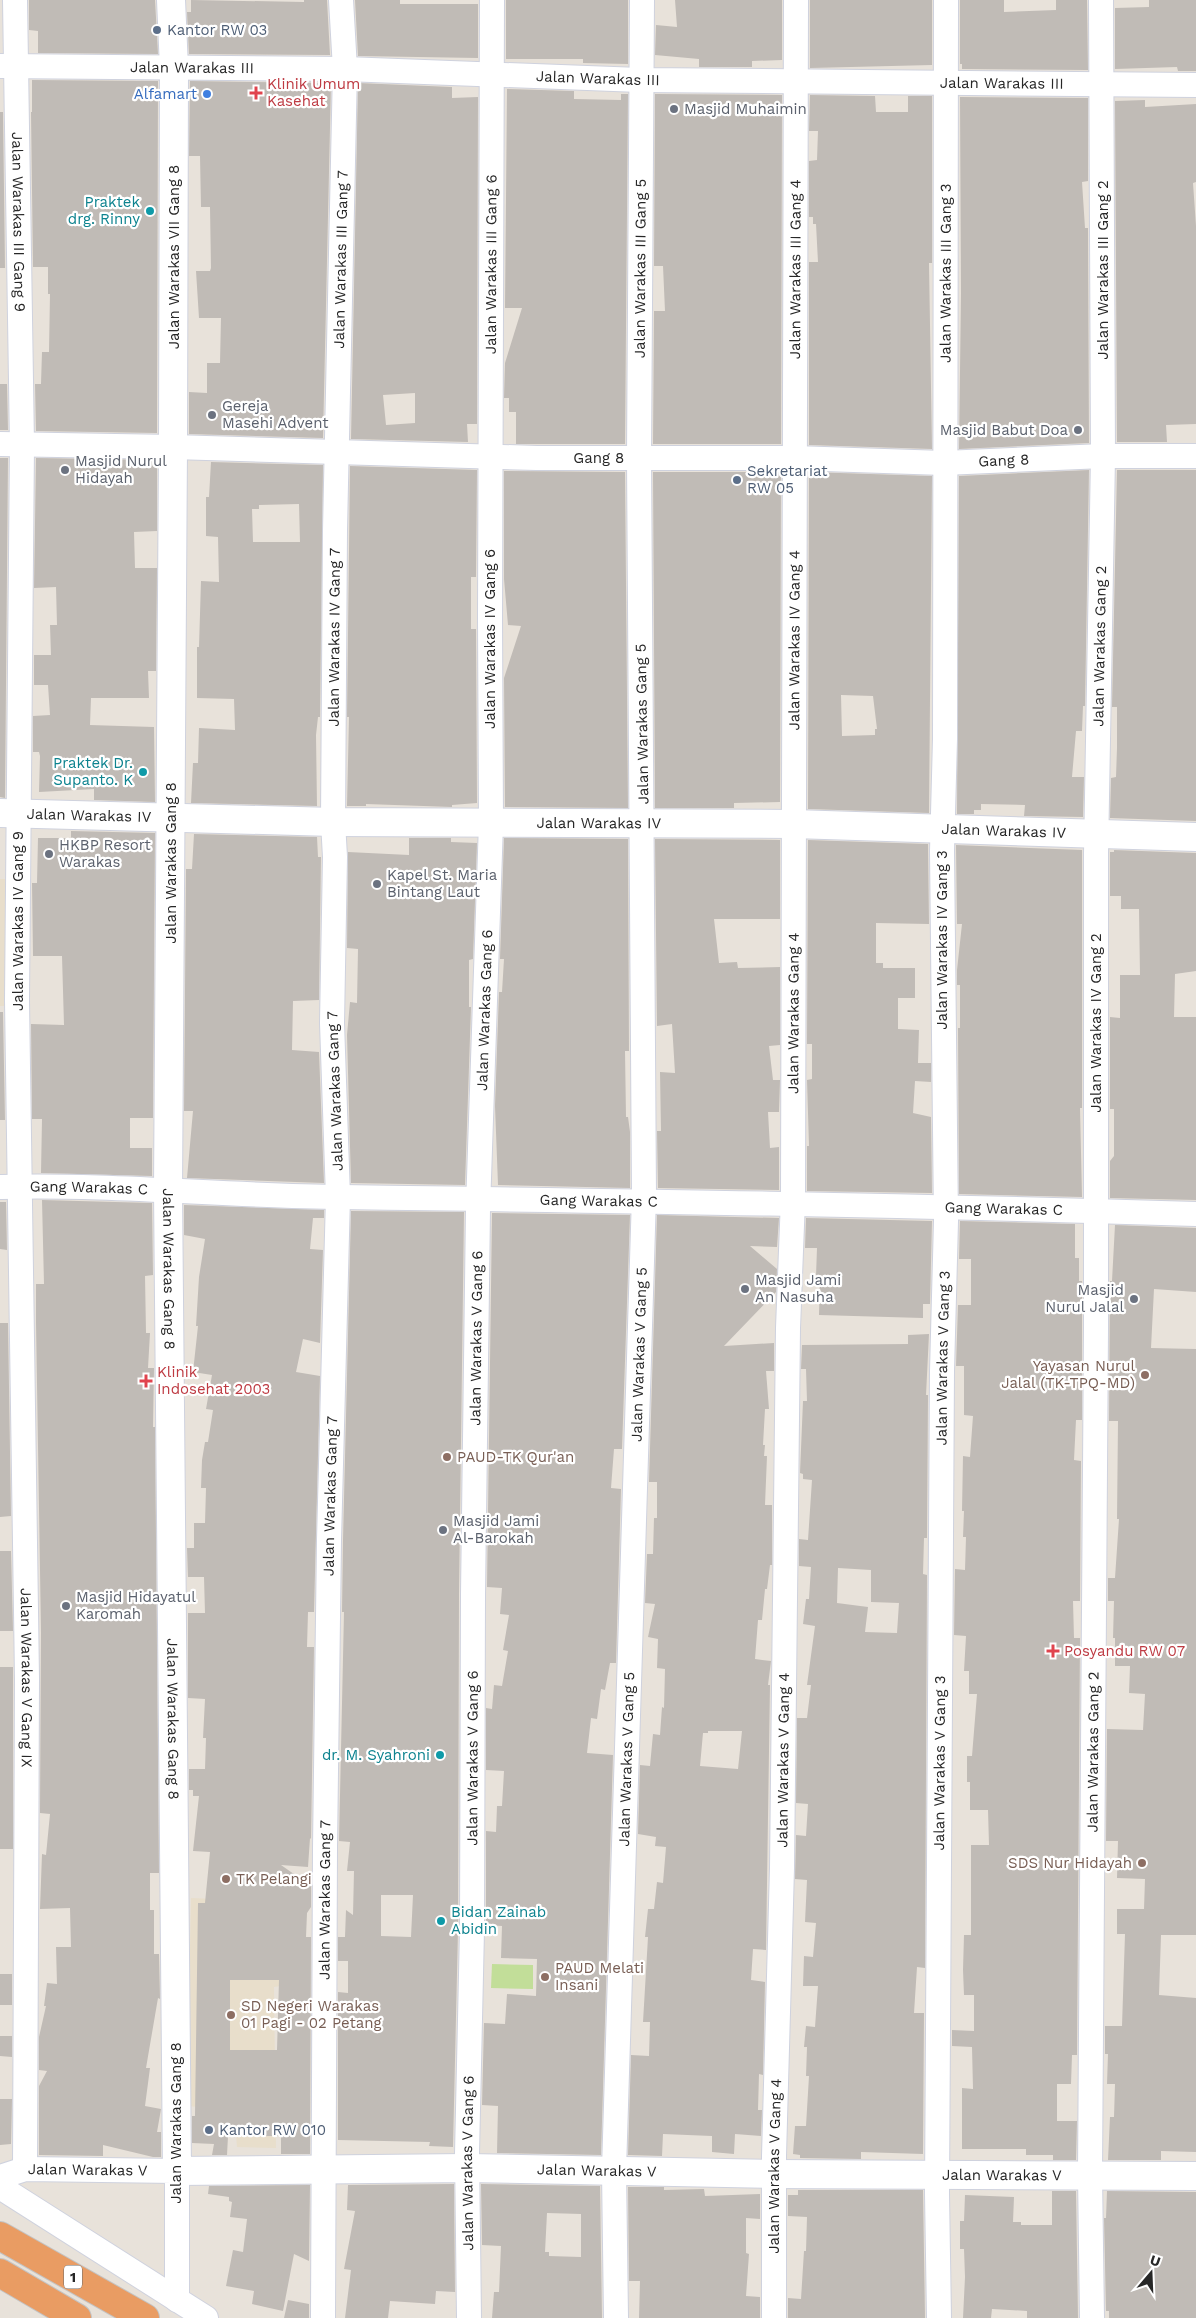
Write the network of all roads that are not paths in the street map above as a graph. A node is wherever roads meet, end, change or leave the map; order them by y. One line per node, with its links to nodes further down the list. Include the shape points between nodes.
1 (15, 0): 9 (street, Jalan Warakas III Gang 9)
2 (171, 0): 10 (street)
3 (342, 0): 11 (street)
4 (492, 0): 12 (street)
5 (642, 0): 13 (street)
6 (796, 0): 14 (street, Jalan Warakas III Gang 4)
7 (946, 0): 15 (street, Jalan Warakas III Gang 3)
8 (1102, 0): 16 (street)
9 (8, 66): 10 (street, Jalan Warakas III); 18 (street, Jalan Warakas III Gang 9)
10 (174, 68): 11 (street, Jalan Warakas III); 19 (street, Jalan Warakas VII Gang 8)
11 (345, 69): 12 (street, Jalan Warakas III); 20 (street, Jalan Warakas III Gang 7)
12 (492, 74): 13 (street, Jalan Warakas III); 21 (street, Jalan Warakas III Gang 6)
13 (640, 80): 14 (street, Jalan Warakas III); 24 (street, Jalan Warakas III Gang 5)
14 (797, 82): 15 (street, Jalan Warakas III); 25 (street, Jalan Warakas III Gang 4)
15 (945, 83): 16 (street, Jalan Warakas III); 26 (street, Jalan Warakas III Gang 3)
16 (1102, 84): 17 (street, Jalan Warakas III); 22 (street, Jalan Warakas III Gang 2)
17 (1196, 85)
18 (11, 444): 19 (street, Gang 8); 27 (street, Jalan Warakas IV Gang 9)
19 (173, 447): 20 (street, Gang 8); 28 (street, Jalan Warakas Gang 8)
20 (338, 451): 21 (street, Gang 8); 29 (street, Jalan Warakas IV Gang 7)
21 (490, 456): 24 (street, Gang 8); 30 (street, Jalan Warakas IV Gang 6)
22 (1103, 456): 23 (street, Gang 8); 26 (street, Gang 8); 34 (street, Jalan Warakas Gang 2)
23 (1196, 456)
24 (640, 457): 25 (street, Gang 8); 31 (street, Jalan Warakas Gang 5)
25 (794, 458): 26 (street, Gang 8); 32 (street, Jalan Warakas IV Gang 4)
26 (944, 463): 33 (street, Jalan Warakas IV Gang 3, via 945,739)
27 (9, 813): 28 (street, Jalan Warakas IV); 36 (street, Jalan Warakas IV Gang 9, via 17,1000)
28 (172, 818): 29 (street, Jalan Warakas IV); 37 (street, Jalan Warakas Gang 8)
29 (333, 822): 30 (street, Jalan Warakas IV); 38 (street, Jalan Warakas Gang 7, via 332,1023)
30 (491, 822): 31 (street, Jalan Warakas IV); 39 (street, Jalan Warakas Gang 6)
31 (643, 823): 32 (street, Jalan Warakas IV); 40 (street, Jalan Warakas Gang 5)
32 (794, 824): 33 (street, Jalan Warakas IV); 41 (street, Jalan Warakas Gang 4)
33 (942, 828): 34 (street, Jalan Warakas IV); 42 (street, Jalan Warakas IV Gang 3)
34 (1097, 834): 35 (street, Jalan Warakas IV); 43 (street, Jalan Warakas IV Gang 2)
35 (1196, 837)
36 (10, 1187): 37 (street, Gang Warakas C); 52 (street, Jalan Warakas V Gang IX, via 27,1679)
37 (168, 1190): 38 (street, Gang Warakas C); 48 (street, Jalan Warakas Gang 8)
38 (338, 1197): 39 (street, Gang Warakas C); 46 (street, Jalan Warakas Gang 7, via 329,1540)
39 (479, 1198): 40 (street, Gang Warakas C); 45 (street, Jalan Warakas V Gang 6, via 473,1594 473,1920)
40 (644, 1202): 41 (street, Gang Warakas C); 47 (street, Jalan Warakas V Gang 5)
41 (793, 1204): 42 (street, Gang Warakas C); 49 (street, Jalan Warakas V Gang 4, via 788,1328 782,1868)
42 (946, 1208): 43 (street, Gang Warakas C); 50 (street, Jalan Warakas V Gang 3, via 942,1381)
43 (1095, 1211): 44 (street, Gang Warakas C); 51 (street, Jalan Warakas Gang 2)
44 (1196, 1214)
45 (467, 2168): 46 (street, Jalan Warakas V); 47 (street, Jalan Warakas V); 61 (street, Jalan Warakas V Gang 6)
46 (324, 2169): 48 (street, Jalan Warakas V); 60 (street, Jalan Warakas Gang 7)
47 (614, 2170): 49 (street, Jalan Warakas V); 62 (street, Jalan Warakas V Gang 5)
48 (177, 2171): 52 (street, Jalan Warakas V); 56 (street, Jalan Warakas Gang 8)
49 (774, 2174): 50 (street, Jalan Warakas V); 63 (street, Jalan Warakas V Gang 4)
50 (938, 2174): 51 (street, Jalan Warakas V); 64 (street, Jalan Warakas V Gang 3)
51 (1090, 2174): 53 (street, Jalan Warakas V); 65 (street, Jalan Warakas Gang 2)
52 (10, 2176): 56 (street)
53 (1196, 2176)
54 (0, 2236): 58 (highway, 1)
55 (0, 2273): 57 (highway, 1)
56 (177, 2285): 59 (street)
57 (77, 2318)
58 (146, 2318)
59 (206, 2318)
60 (323, 2318)
61 (469, 2318)
62 (616, 2318)
63 (774, 2318)
64 (939, 2318)
65 (1092, 2318)

